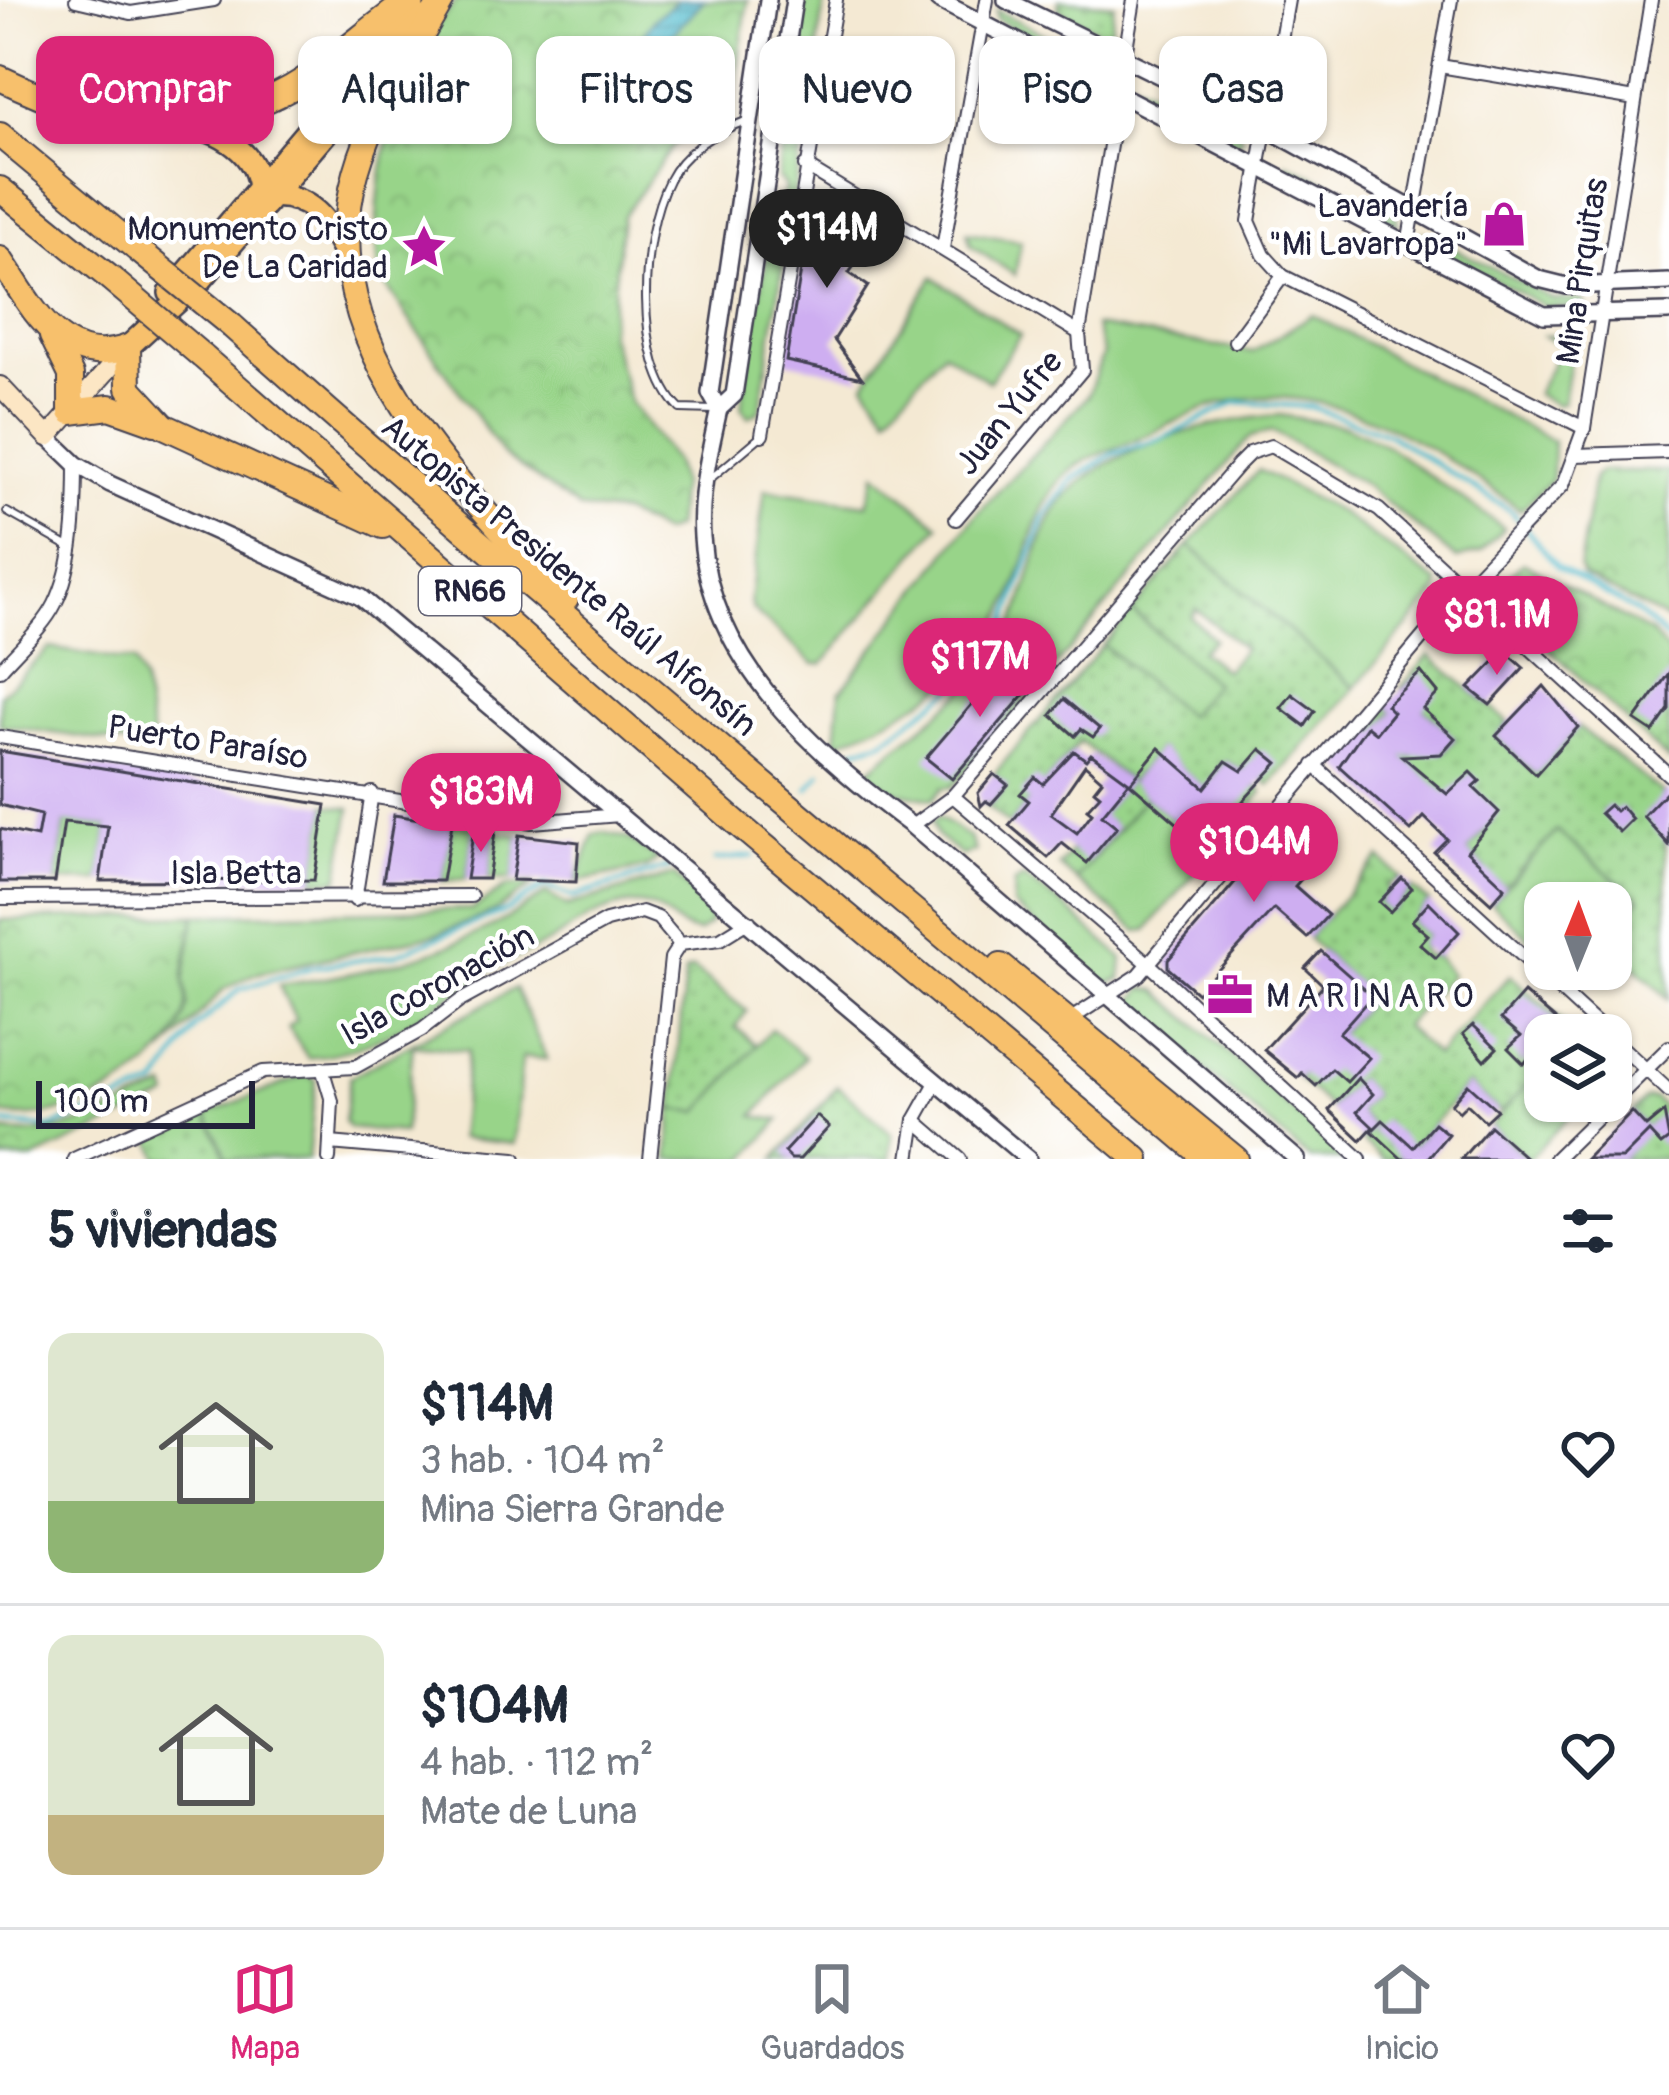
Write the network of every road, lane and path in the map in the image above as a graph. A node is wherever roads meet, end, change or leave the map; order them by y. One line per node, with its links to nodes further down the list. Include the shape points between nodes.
1 (76, 0): 15 (street)
2 (214, 0): 15 (street)
3 (414, 0): 24 (highway); 36 (main road)
4 (441, 0): 36 (main road); 40 (highway, via 360,158)
5 (768, 0): 27 (street)
6 (794, 0): 52 (street, via 734,395)
7 (836, 0): 33 (street)
8 (938, 0): 16 (street)
9 (987, 0): 16 (street)
10 (1006, 0): 18 (street)
11 (1134, 0): 19 (street, Juan Yufre)
12 (1288, 0): 20 (street)
13 (1451, 0): 21 (street)
14 (1651, 0): 25 (street, Mina Pirquitas)
15 (133, 7)
16 (985, 25): 17 (street); 39 (street)
17 (1007, 36)
18 (1076, 36)
19 (1128, 36)
20 (1281, 36)
21 (1440, 66): 25 (street); 37 (street)
22 (0, 78): 23 (highway)
23 (36, 94)
24 (274, 95)
25 (1635, 99): 44 (street, Mina Pirquitas)
26 (1135, 101): 34 (street)
27 (751, 119): 52 (street, via 710,393); 52 (lane, via 714,133 670,177 650,263 646,331 661,390 680,409)
28 (0, 134): 67 (highway, Autopista Presidente Raúl Alfonsín / RN66, bridge)
29 (234, 144): 36 (main road)
30 (1111, 144): 48 (street, Juan Yufre)
31 (1262, 144): 34 (street)
32 (1296, 144): 37 (street)
33 (806, 166): 39 (street); 56 (street)
34 (1258, 171): 38 (street); 42 (street, via 1249,221)
35 (0, 189): 64 (highway, RN66, bridge)
36 (258, 201): 40 (main road, via 316,210); 50 (main road)
37 (1415, 206): 38 (street); 44 (street, via 1539,279)
38 (1408, 244): 46 (street, via 1544,316)
39 (943, 248): 48 (street)
40 (345, 256): 67 (highway, via 368,341 427,434 493,520)
41 (0, 260): 47 (highway)
42 (1283, 276): 49 (street); 55 (street)
43 (1669, 282): 44 (street)
44 (1606, 286): 46 (street, Mina Pirquitas)
45 (1669, 312): 46 (street)
46 (1600, 315): 55 (street, Mina Pirquitas)
47 (50, 334): 50 (highway, via 90,354); 53 (highway, via 71,375)
48 (1079, 334): 63 (street, Juan Yufre, via 1082,370)
49 (1235, 341)
50 (128, 347): 53 (main road); 54 (highway, via 129,388)
51 (0, 386): 57 (main road)
52 (719, 409): 61 (street)
53 (71, 412): 54 (highway, via 110,407); 57 (main road)
54 (164, 426): 64 (highway)
55 (1584, 428): 59 (street, Mina Pirquitas)
56 (762, 435): 61 (lane)
57 (48, 437): 60 (street)
58 (1669, 452): 59 (street)
59 (1575, 455): 66 (street, Mina Pirquitas, via 1566,481)
60 (76, 464): 65 (street); 74 (street, via 360,597)
61 (703, 485): 75 (street, via 706,571 746,663 818,748)
62 (7, 512): 65 (lane)
63 (956, 519)
64 (408, 538): 101 (highway, RN66)
65 (69, 547): 68 (street, via 53,608)
66 (1464, 588): 70 (street); 71 (street); 73 (street, via 1379,510 1271,446 1250,453)
67 (630, 666): 76 (highway, Autopista Presidente Raúl Alfonsín / RN66)
68 (0, 670)
69 (0, 737): 72 (street, Puerto Paraíso)
70 (1314, 765): 82 (street); 84 (street)
71 (1669, 775)
72 (373, 793): 74 (street, Puerto Paraíso, via 532,822); 79 (street)
73 (953, 796): 75 (street); 82 (street)
74 (621, 815): 80 (street)
75 (912, 826): 83 (street)
76 (890, 889): 85 (highway); 102 (highway, Autopista Presidente Raúl Alfonsín / RN66)
77 (471, 896): 79 (street, Isla Betta)
78 (0, 898): 79 (street, Isla Betta)
79 (355, 900)
80 (749, 921): 81 (street, via 720,939); 90 (street)
81 (680, 944): 88 (street, Isla Coronación, via 642,912 606,921 381,1054 355,1067); 97 (street, via 671,958)
82 (1149, 964): 83 (street); 105 (street)
83 (1109, 998): 85 (street); 104 (street)
84 (1586, 1014)
85 (1070, 1019): 103 (highway)
86 (1669, 1047): 89 (street)
87 (1632, 1056): 89 (street)
88 (322, 1068): 93 (street, via 332,1101); 94 (street, Isla Coronación, via 263,1072)
89 (1647, 1070): 91 (street); 106 (street)
90 (937, 1081): 92 (street); 100 (street)
91 (1669, 1091)
92 (915, 1120): 98 (street); 99 (street)
93 (330, 1143): 95 (street); 96 (street)
94 (74, 1159)
95 (329, 1159)
96 (515, 1159)
97 (650, 1159)
98 (909, 1159)
99 (960, 1159)
100 (1028, 1159)
101 (1137, 1159)
102 (1207, 1159)
103 (1236, 1159)
104 (1297, 1159)
105 (1360, 1159)
106 (1556, 1159)

